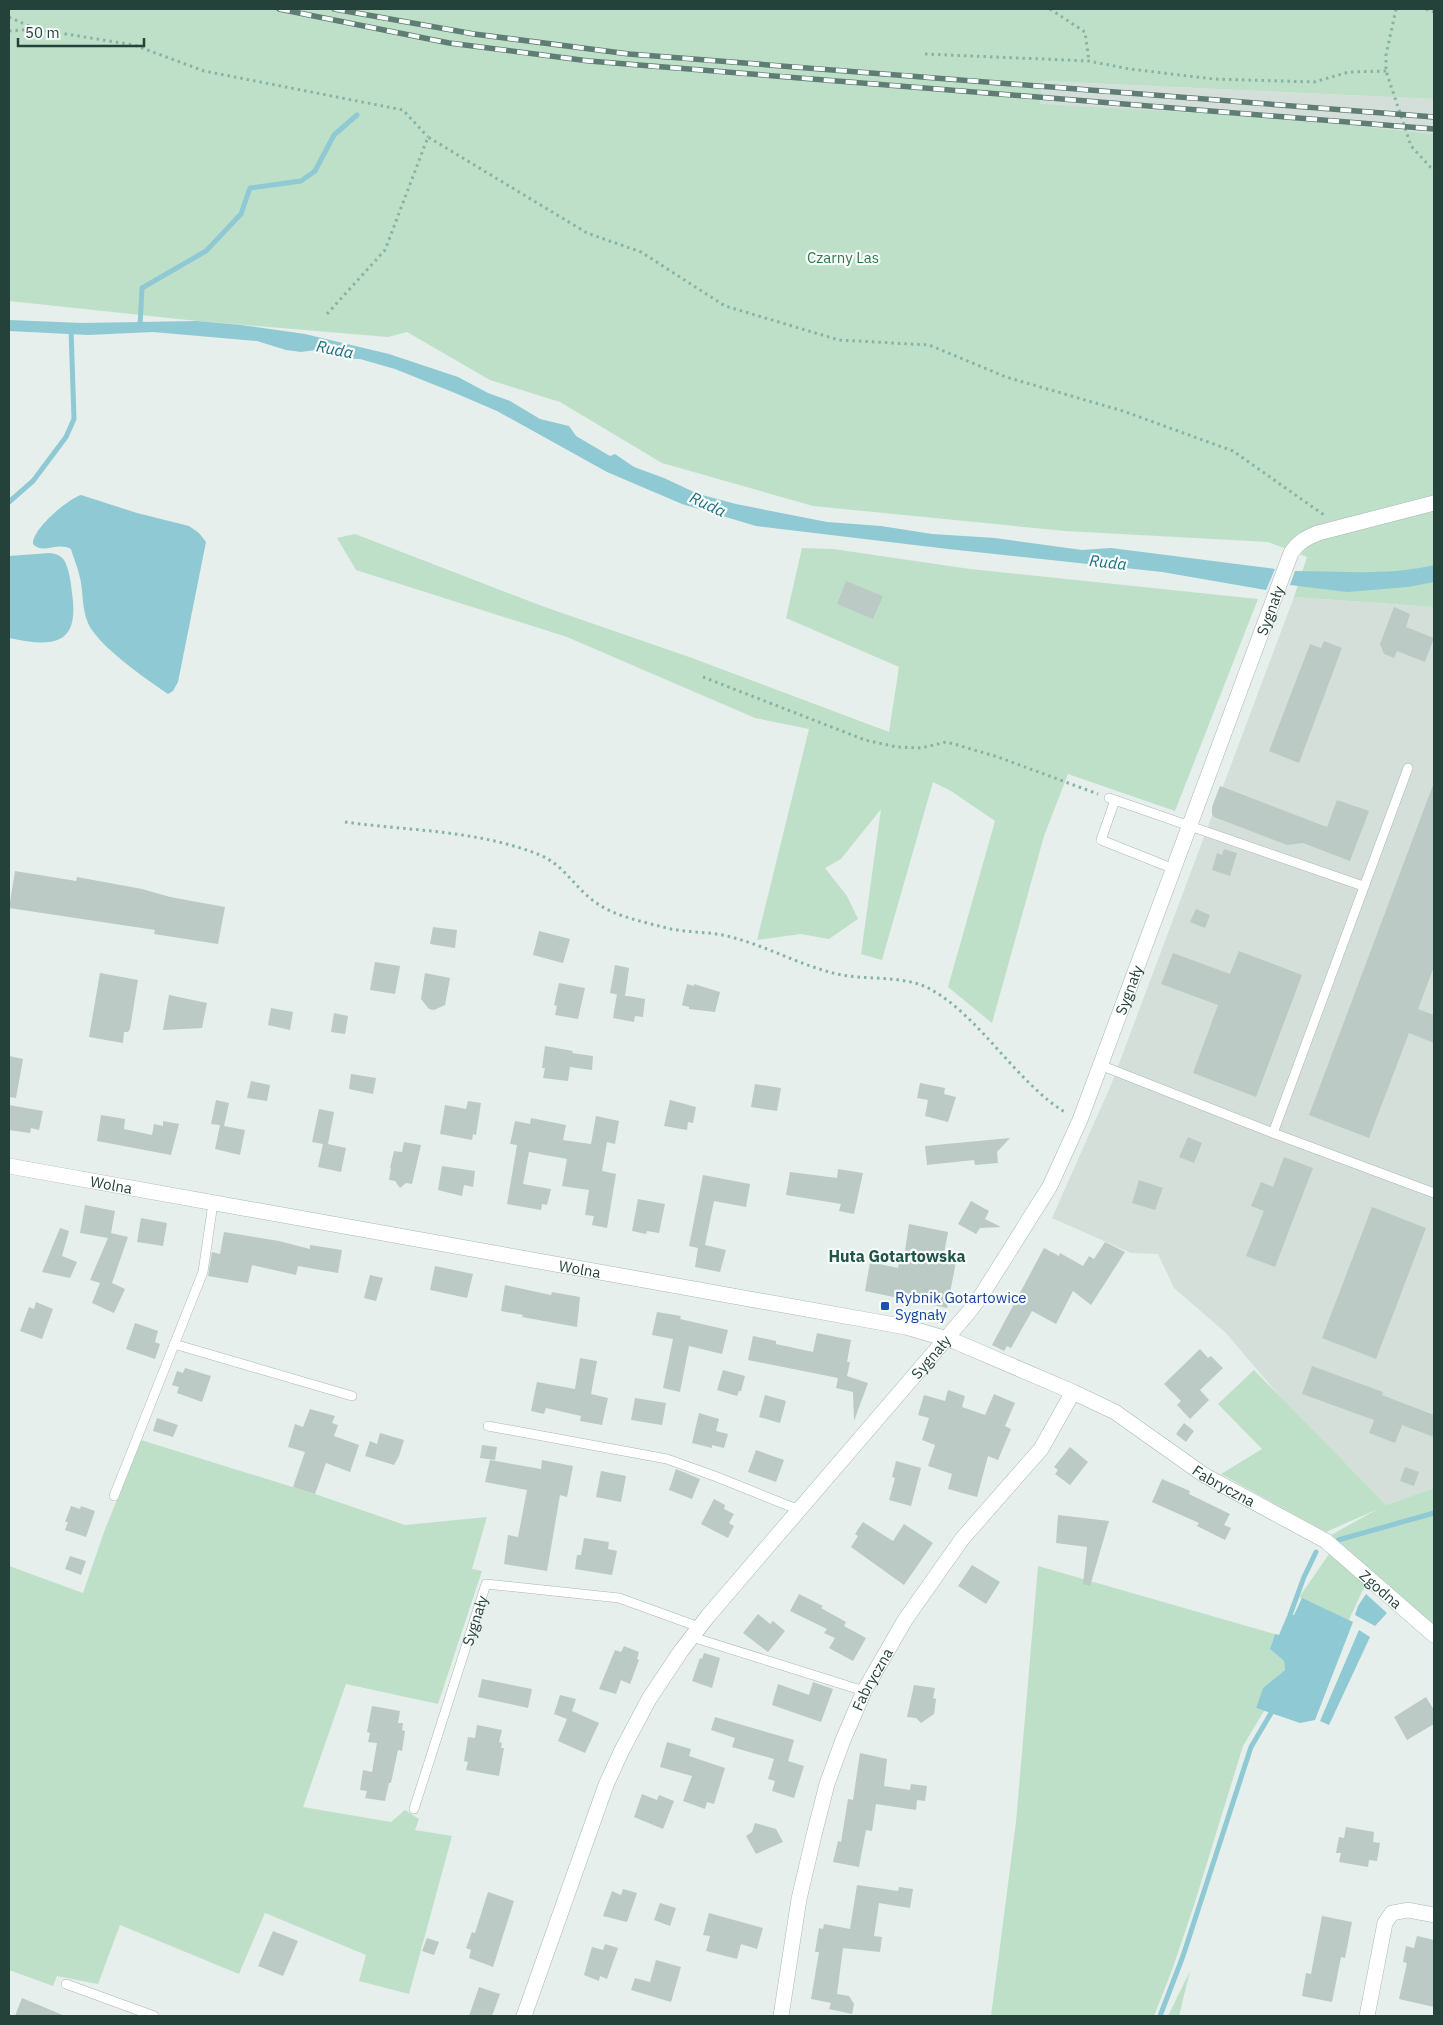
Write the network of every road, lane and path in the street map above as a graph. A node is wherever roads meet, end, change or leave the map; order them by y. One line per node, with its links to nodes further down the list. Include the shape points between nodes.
1 (1050, 9): 9 (path, via 1085,32)
2 (1396, 9): 10 (path, via 1386,54)
3 (1426, 9): 4 (path)
4 (1434, 12)
5 (9, 17): 6 (path)
6 (35, 29): 7 (path); 11 (path, via 134,45 204,71 403,110)
7 (9, 31)
8 (925, 54): 9 (path)
9 (1089, 61): 10 (path, via 1222,80 1314,82 1349,72)
10 (1386, 72): 12 (path, via 1411,146)
11 (428, 137): 13 (path, via 385,250); 15 (path, via 587,233 641,252 725,306 839,340 929,345 1006,376 1132,414 1233,451)
12 (1434, 171)
13 (327, 314)
14 (1434, 503): 15 (street, Sygnały)
15 (1341, 527): 20 (street, Sygnały, via 1306,538 1291,553)
16 (703, 677): 18 (path, via 865,740 920,748 946,742 998,757)
17 (1408, 768): 22 (lane)
18 (1112, 799): 20 (lane); 21 (lane, via 1101,840)
19 (345, 822): 24 (path, via 487,839 516,847 554,863 590,899 617,913 678,931 727,936 836,973 911,982 932,990 959,1010 1046,1099)
20 (1190, 826): 21 (street, Sygnały); 22 (lane)
21 (1174, 869): 23 (street, Sygnały)
22 (1363, 886): 25 (lane)
23 (1100, 1065): 24 (street, Sygnały); 25 (lane)
24 (1080, 1120): 29 (street, Sygnały, via 1050,1186 981,1296)
25 (1273, 1133): 27 (lane)
26 (9, 1166): 28 (street, Wolna)
27 (1434, 1193)
28 (213, 1203): 29 (street, Wolna, via 911,1328); 30 (lane, via 203,1272)
29 (946, 1338): 31 (street, Fabryczna); 35 (street, Sygnały)
30 (174, 1344): 32 (lane); 34 (lane)
31 (1073, 1392): 36 (street, Fabryczna, via 1115,1412 1204,1475); 39 (street, Fabryczna, via 1041,1449 962,1539 905,1620)
32 (352, 1396)
33 (488, 1426): 35 (lane, via 667,1459)
34 (114, 1496)
35 (800, 1510): 37 (street, Sygnały)
36 (1326, 1541): 38 (street, Zgodna)
37 (695, 1632): 39 (lane); 40 (lane, Sygnały, via 619,1598 486,1584); 44 (street, Sygnały, via 649,1699 614,1766)
38 (1434, 1635)
39 (864, 1691): 45 (street, Fabryczna, via 827,1784 799,1899)
40 (414, 1809)
41 (1434, 1915): 46 (street, via 1408,1910 1392,1913 1385,1923)
42 (66, 1984): 43 (lane)
43 (154, 2016)
44 (524, 2016)
45 (781, 2016)
46 (1367, 2016)

